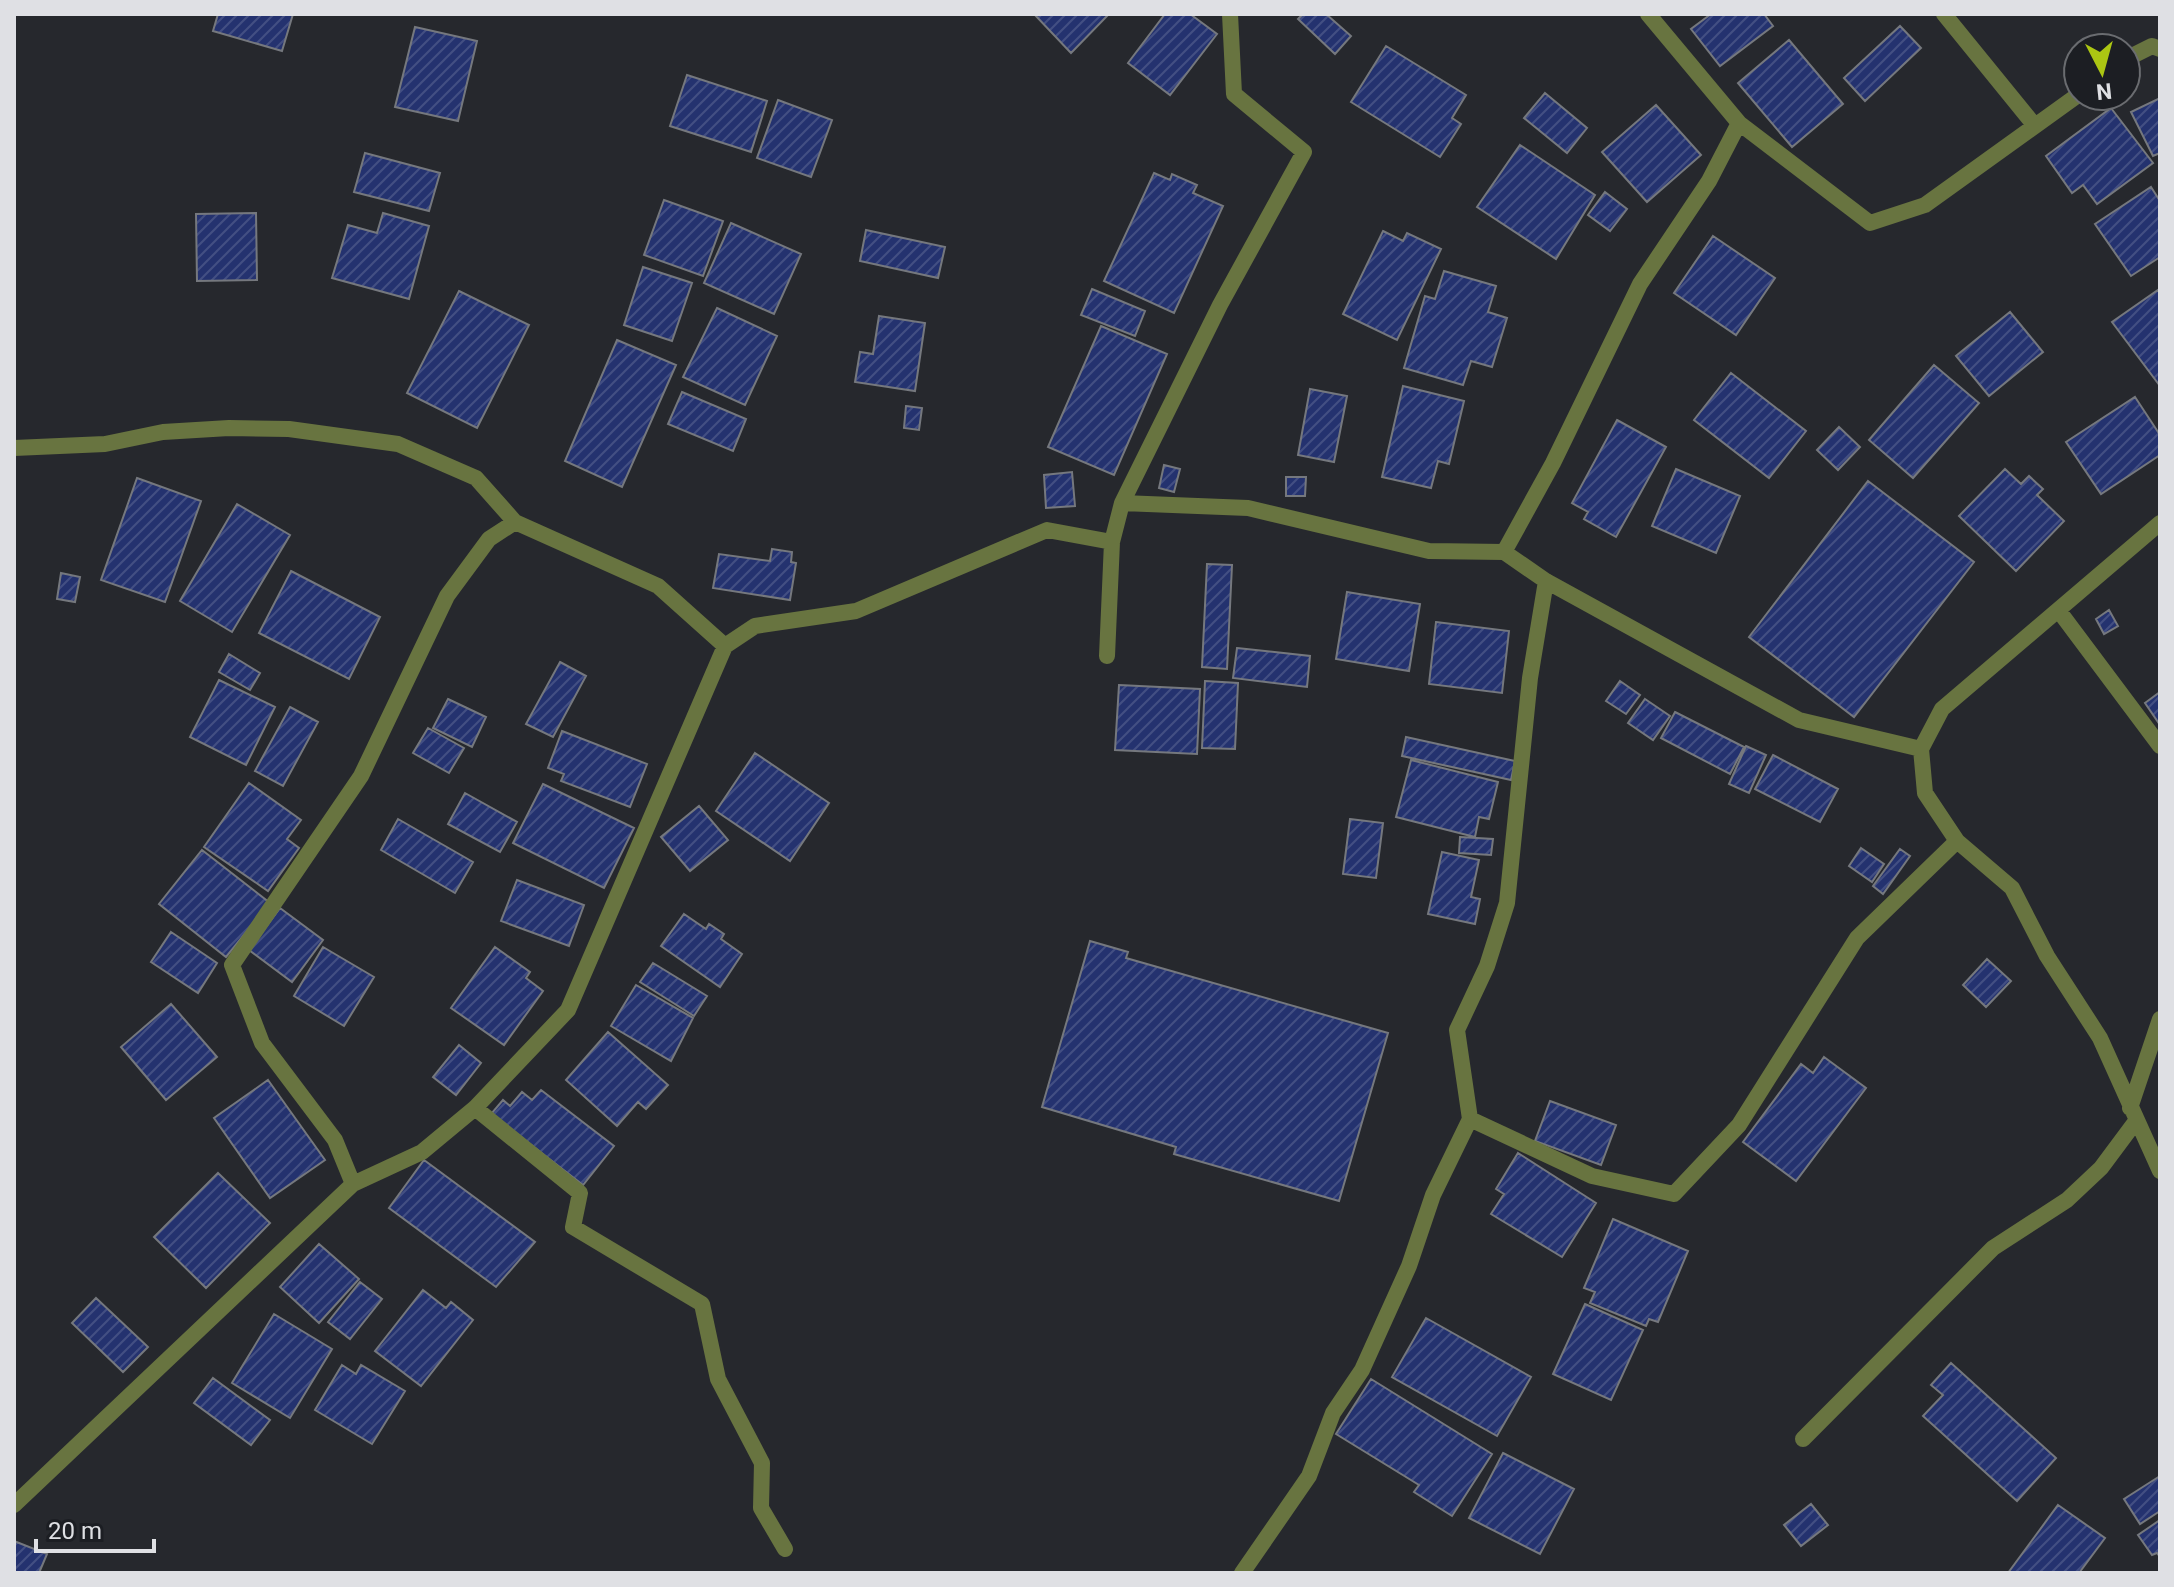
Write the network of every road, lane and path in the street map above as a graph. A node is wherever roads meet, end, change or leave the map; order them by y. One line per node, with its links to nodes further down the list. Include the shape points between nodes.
1 (1230, 14): 8 (street, via 1234,94 1304,152 1220,305)
2 (1648, 14): 5 (street)
3 (1944, 14): 6 (street)
4 (2062, 107): 6 (street)
5 (1739, 123): 6 (street, via 1870,223 1925,205); 12 (street, via 1709,181 1640,284)
6 (2035, 126)
7 (14, 448): 9 (street, via 105,444 163,432 229,428 360,438 398,444 476,478)
8 (1122, 503): 11 (street); 12 (street, via 1248,508 1429,551)
9 (515, 522): 15 (street, via 658,586); 25 (street, via 489,539 447,596 361,776 232,965 262,1043 335,1140)
10 (2160, 523): 14 (street)
11 (1112, 542): 15 (street, via 1047,530 856,611 755,626); 16 (street)
12 (1504, 552): 13 (street)
13 (1546, 581): 18 (street, via 1799,720); 23 (street, via 1530,678 1507,903 1487,966 1457,1030)
14 (2059, 611): 17 (street); 18 (street, via 1942,709)
15 (725, 646): 21 (street, via 568,1010)
16 (1107, 656)
17 (2160, 746)
18 (1921, 749): 19 (street, via 1925,793)
19 (1957, 841): 22 (street, via 2012,888 2047,956 2100,1038); 23 (street, via 1857,938 1739,1125 1674,1194 1592,1176)
20 (2160, 1019): 22 (street)
21 (475, 1108): 25 (street, via 422,1152); 28 (street, via 580,1193 573,1227 702,1304 718,1379 762,1463 761,1508)
22 (2133, 1115): 24 (street); 26 (street, via 2101,1168 2067,1200 1993,1248)
23 (1470, 1119): 29 (street, via 1362,1370 1333,1413 1309,1476)
24 (2160, 1171)
25 (353, 1184): 27 (street)
26 (1803, 1439)
27 (14, 1505)
28 (785, 1549)
29 (1242, 1573)

